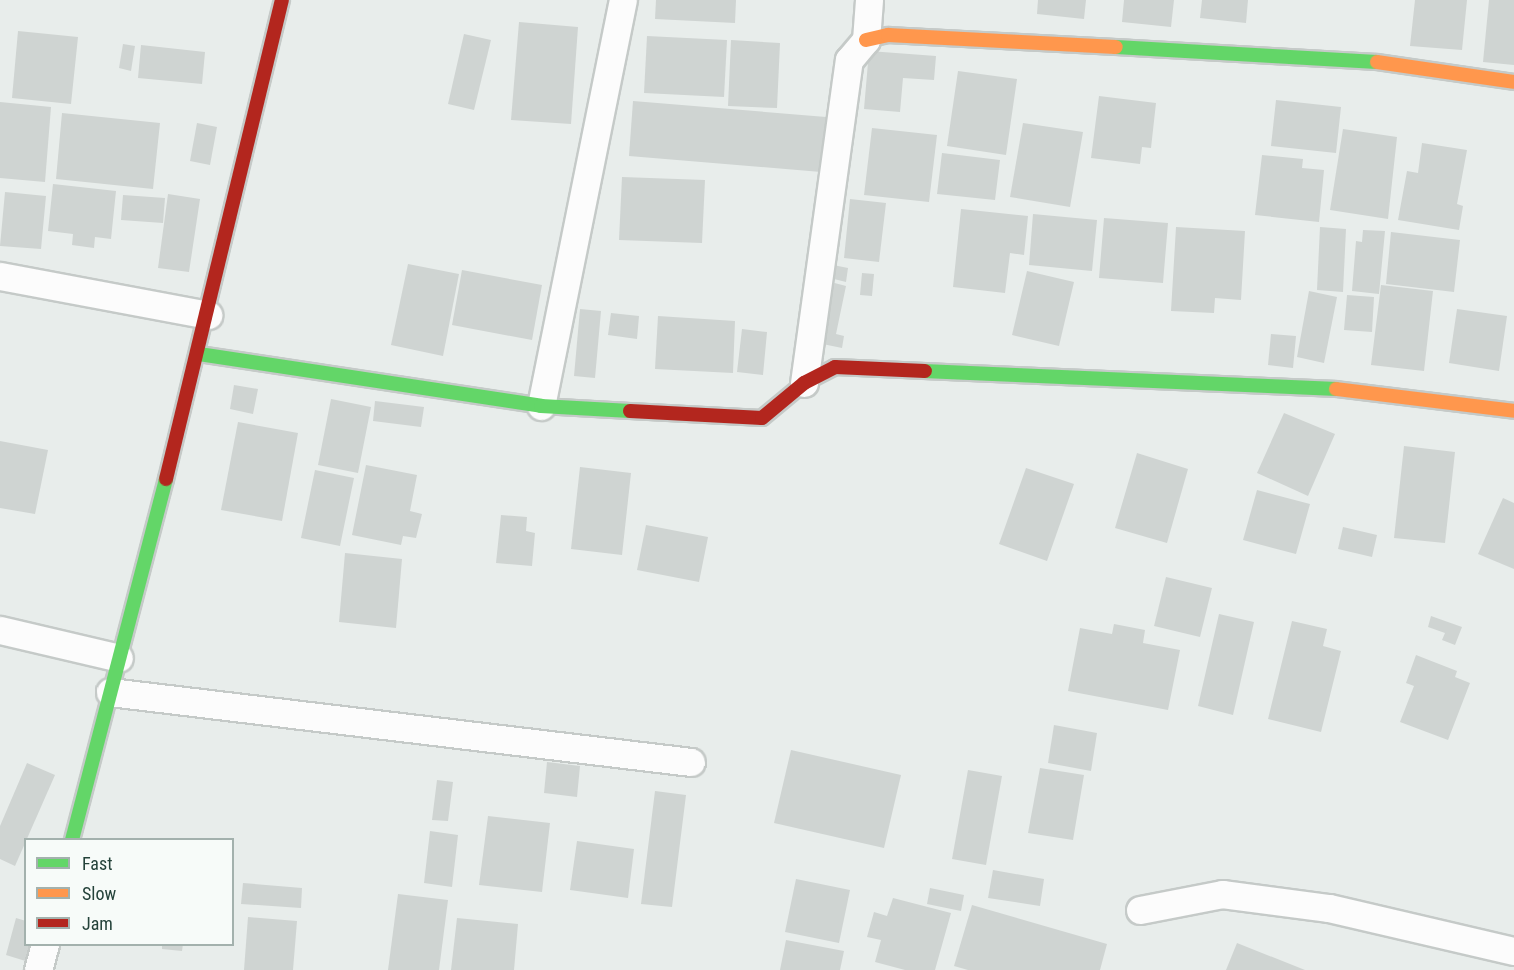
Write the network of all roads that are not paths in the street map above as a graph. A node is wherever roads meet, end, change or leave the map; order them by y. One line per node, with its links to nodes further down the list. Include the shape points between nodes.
1 (282, 0): 7 (street)
2 (623, 0): 10 (street)
3 (869, 0): 4 (street)
4 (866, 40): 5 (street, via 888,35 1361,60); 9 (street, via 849,60)
5 (1514, 82)
6 (0, 276): 7 (street)
7 (208, 315): 8 (street)
8 (199, 354): 10 (street); 13 (street)
9 (804, 383): 10 (street, via 762,418); 11 (street, via 834,367 1379,391)
10 (541, 405)
11 (1514, 411)
12 (0, 630): 13 (street)
13 (119, 658): 14 (street)
14 (110, 692): 15 (street); 16 (street)
15 (691, 762)
16 (73, 838)
17 (1140, 910): 19 (street, via 1222,894 1329,908)
18 (45, 946): 20 (street)
19 (1514, 951)
20 (38, 970)

